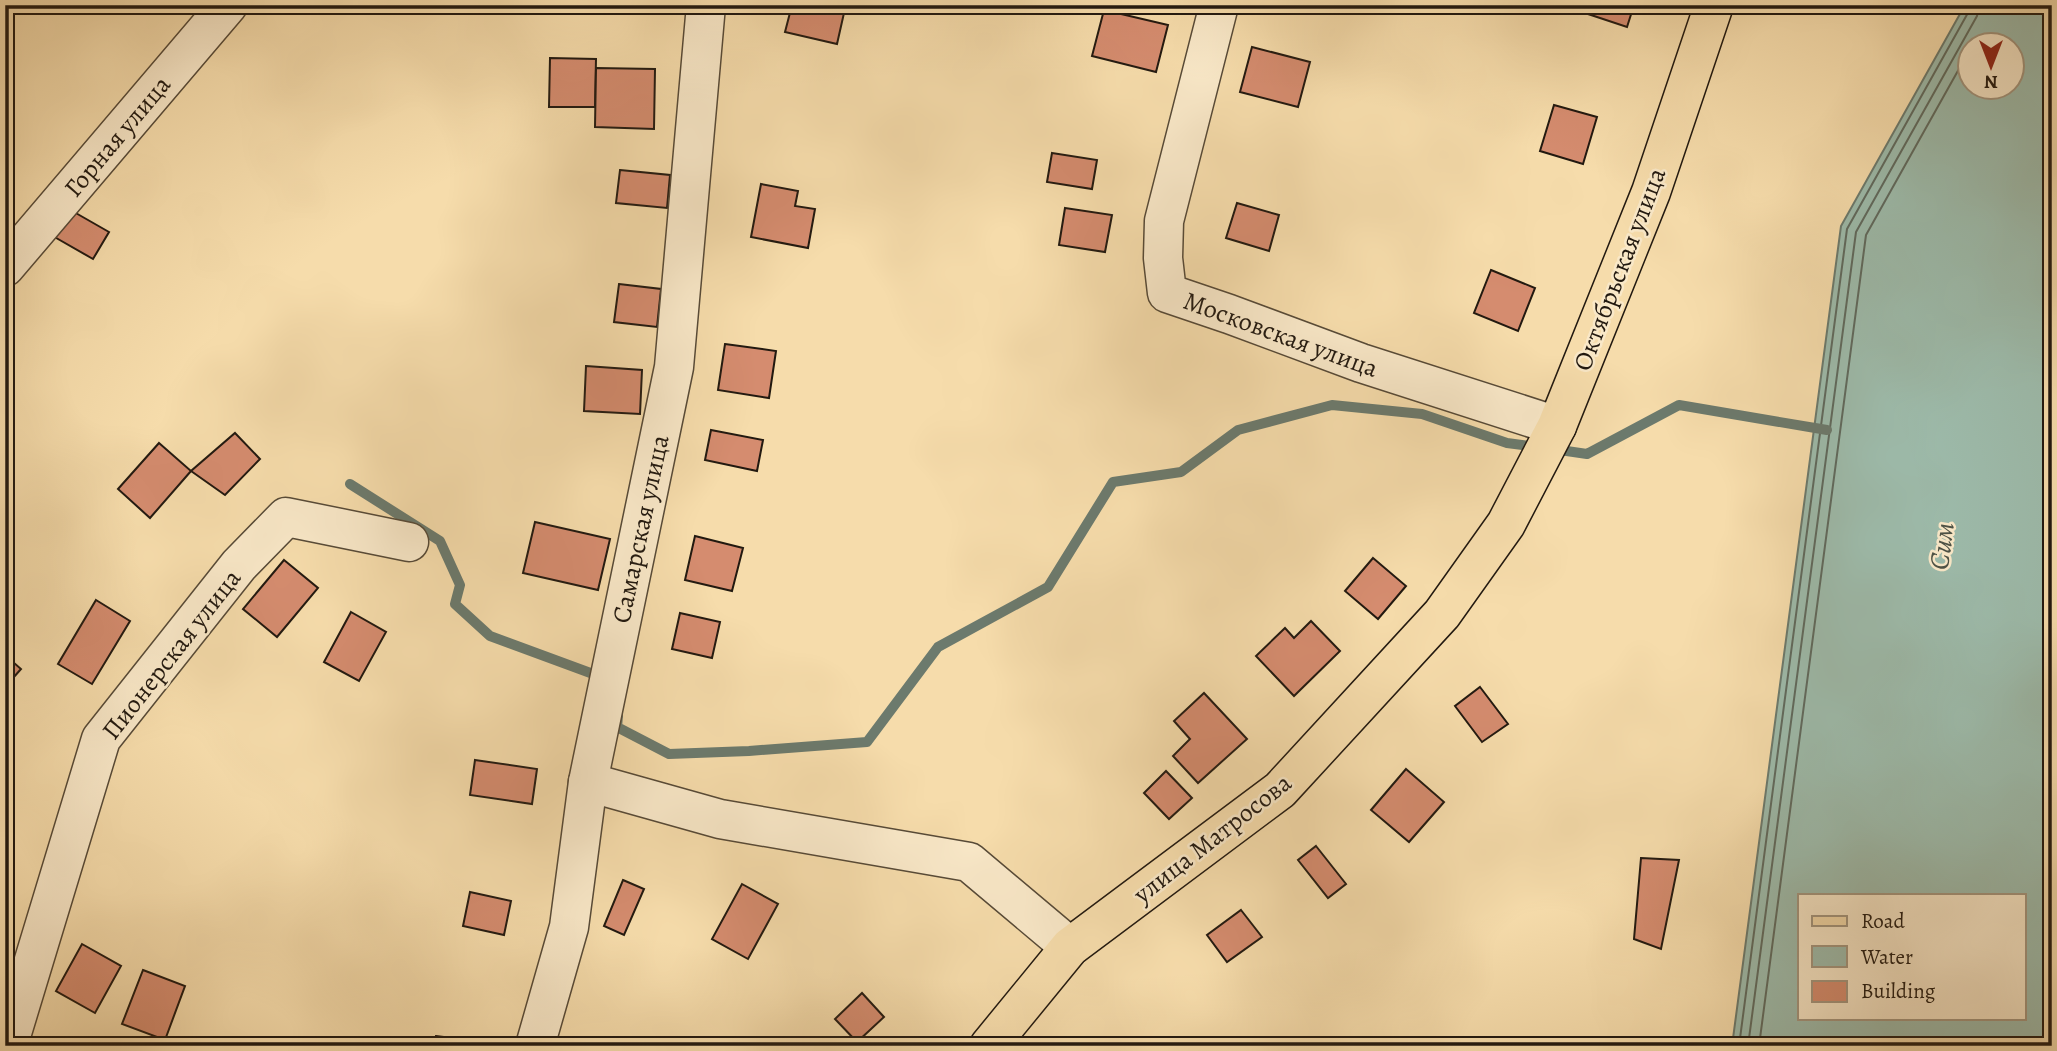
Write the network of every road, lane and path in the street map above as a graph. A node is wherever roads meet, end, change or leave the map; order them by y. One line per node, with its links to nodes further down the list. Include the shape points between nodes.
1 (228, 5): 5 (street, Горная улица)
2 (706, 5): 9 (street, Самарская улица, via 674,367)
3 (1219, 5): 6 (street, Московская улица, via 1164,221 1167,293 1361,363)
4 (1714, 5): 6 (main road, Октябрьская улица, via 1651,192)
5 (5, 267)
6 (1557, 426): 7 (main road, Октябрьская улица)
7 (1506, 524): 10 (main road, улица Матросова, via 1442,614 1280,790)
8 (409, 542): 11 (street, Пионерская улица, via 286,517 239,565 101,739)
9 (588, 782): 10 (street, via 720,819 969,862); 12 (street, Самарская улица, via 569,927)
10 (1070, 947): 13 (main road, улица Матросова)
11 (8, 1046)
12 (535, 1046)
13 (989, 1046)

